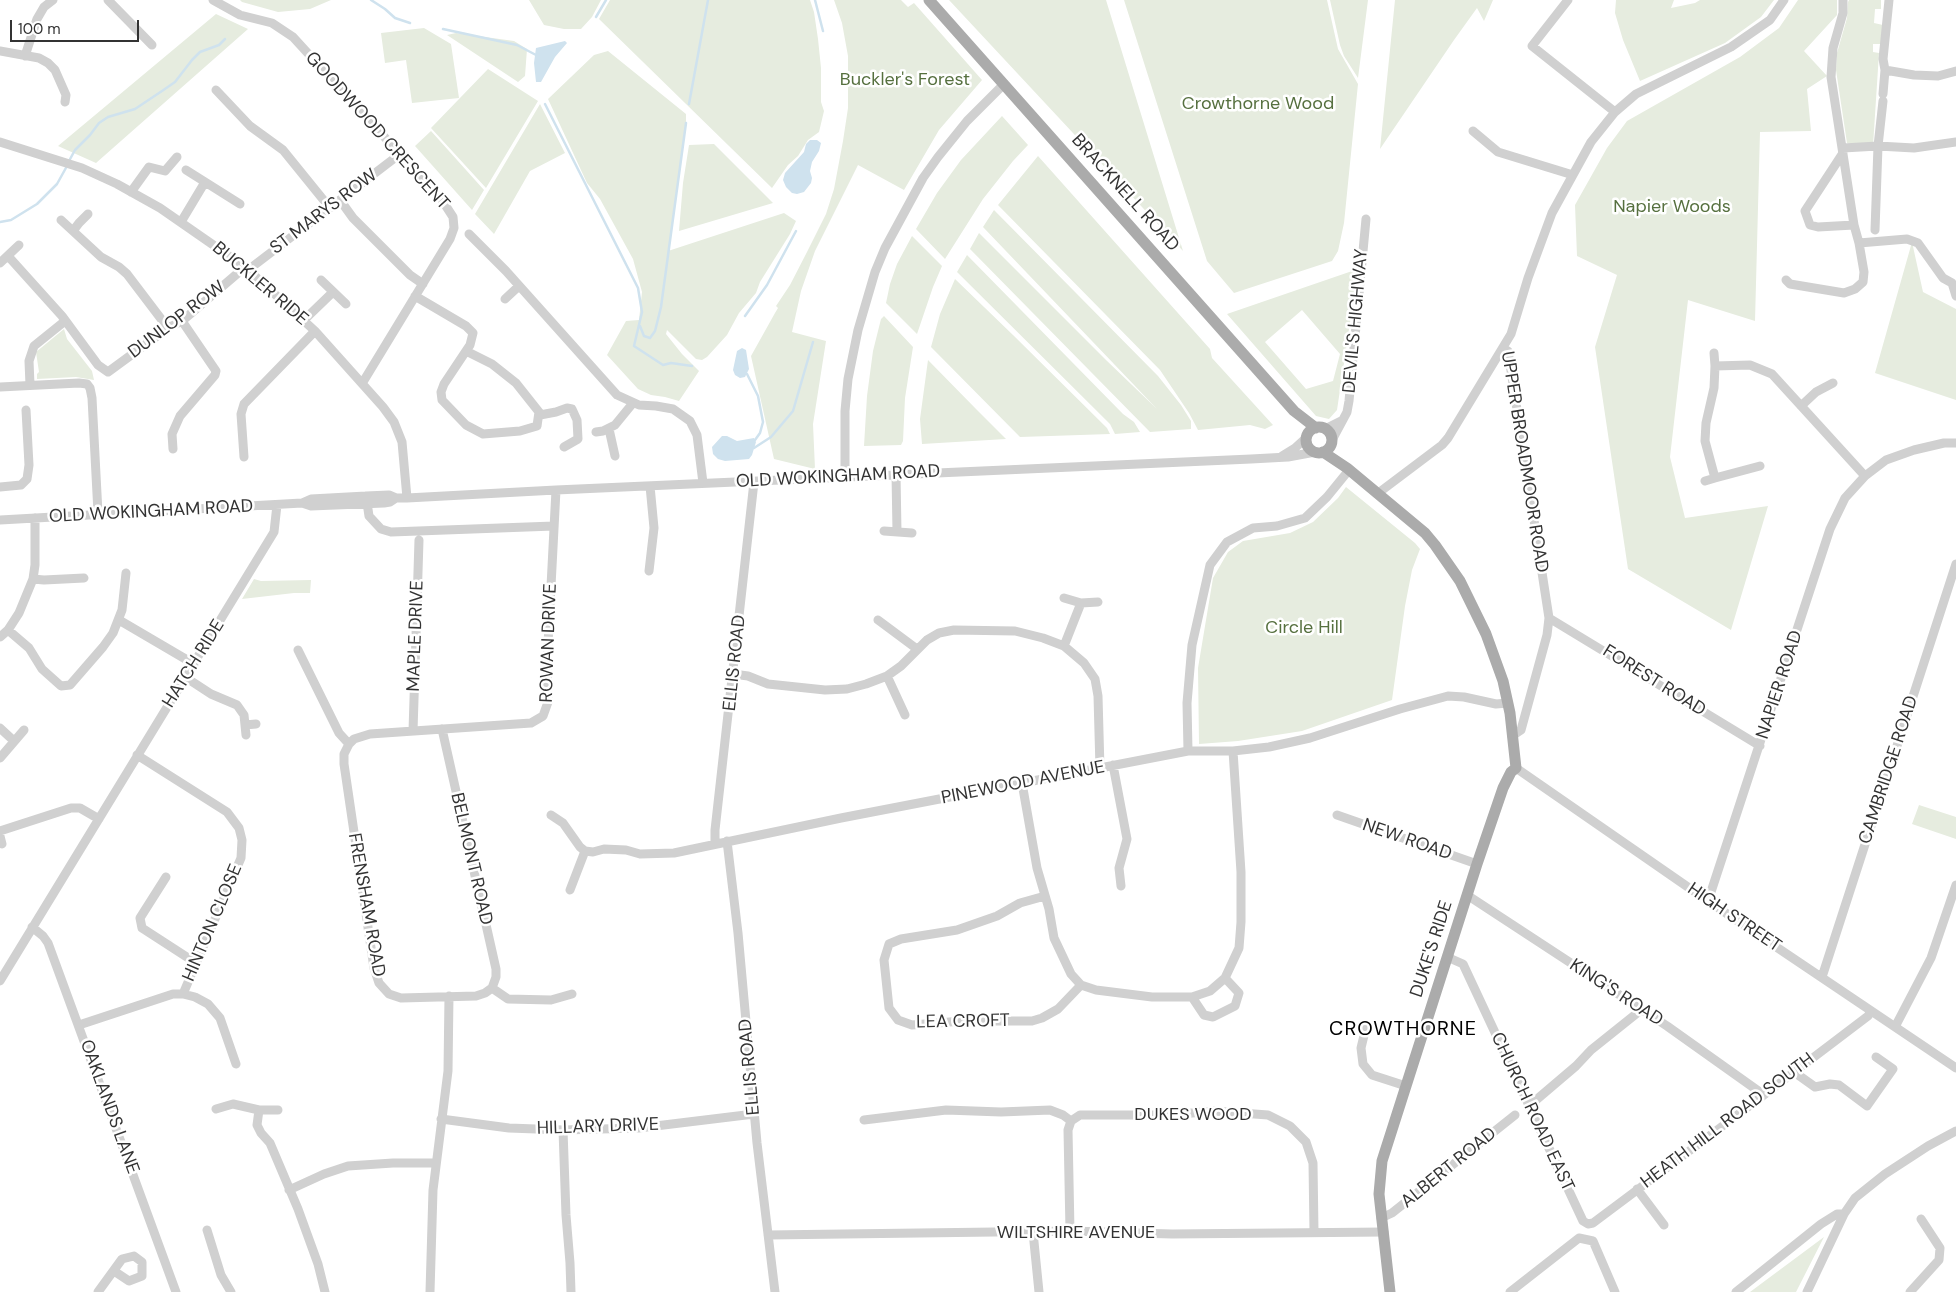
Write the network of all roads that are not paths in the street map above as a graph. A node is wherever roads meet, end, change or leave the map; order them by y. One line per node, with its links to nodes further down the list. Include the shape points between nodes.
1 (53, 0): 11 (street, via 37,19)
2 (108, 0): 9 (street)
3 (213, 0): 23 (street, GOODWOOD CRESCENT, via 240,15 272,23 293,37)
4 (928, 0): 14 (main road, BRACKNELL ROAD)
5 (1568, 0): 17 (street, via 1532,46)
6 (1784, 0): 17 (street, UPPER BROADMOOR ROAD, via 1770,20 1731,47 1656,82)
7 (1842, 0): 22 (street, via 1831,77)
8 (1889, 0): 12 (street, via 1883,59)
9 (152, 45)
10 (0, 51): 11 (street)
11 (25, 56): 16 (street, via 39,58 52,66 66,95)
12 (1885, 70): 13 (street, via 1938,76); 21 (street)
13 (1956, 71)
14 (1004, 84): 74 (main road, BRACKNELL ROAD); 86 (street, via 967,121 923,178 875,272 848,379)
15 (216, 90): 31 (street, via 250,126 283,150)
16 (65, 102)
17 (1615, 112): 26 (street, UPPER BROADMOOR ROAD, via 1591,142)
18 (1473, 131): 26 (street, via 1498,152)
19 (0, 142): 28 (street, BUCKLER RIDE, via 82,168)
20 (1956, 142): 21 (street, via 1914,148)
21 (1878, 146): 22 (street); 37 (street)
22 (1843, 150): 36 (street); 36 (street, via 1805,211 1810,224 1818,227)
23 (400, 154): 29 (street, ST MARYS ROW); 47 (street, GOODWOOD CRESCENT, via 442,200 454,220 450,240)
24 (177, 157): 28 (street, via 165,171 149,166)
25 (186, 170): 27 (street)
26 (1572, 175): 59 (street, UPPER BROADMOOR ROAD, via 1546,228 1511,334)
27 (205, 182): 30 (street); 35 (street)
28 (131, 192): 35 (street, BUCKLER RIDE)
29 (340, 200): 31 (street, ST MARYS ROW); 47 (street, via 353,218)
30 (240, 204)
31 (330, 208): 44 (street, ST MARYS ROW)
32 (88, 214): 38 (street)
33 (1366, 219): 71 (street, DEVIL'S HIGHWAY, via 1349,401)
34 (61, 220): 38 (street)
35 (180, 222): 44 (street, BUCKLER RIDE)
36 (1854, 225): 40 (street)
37 (1875, 230)
38 (73, 231): 57 (street, via 101,257 128,274)
39 (469, 234): 48 (street)
40 (1859, 243): 46 (street, via 1864,272 1863,282 1855,289 1844,293 1790,284); 51 (street, via 1907,239 1918,243 1943,278 1952,283)
41 (19, 245): 42 (street)
42 (8, 256): 43 (street); 54 (street)
43 (0, 263)
44 (246, 268): 55 (street, DUNLOP ROW); 56 (street, BUCKLER RIDE)
45 (321, 280): 49 (street)
46 (1786, 280)
47 (423, 284): 50 (street, GOODWOOD CRESCENT)
48 (519, 286): 52 (street); 67 (street, via 617,395)
49 (333, 292): 53 (street); 56 (street)
50 (416, 296): 60 (street, via 471,330 473,337); 63 (street, GOODWOOD CRESCENT)
51 (1956, 296)
52 (505, 299)
53 (346, 304)
54 (65, 321): 57 (street, DUNLOP ROW, via 98,365 108,372); 65 (street, via 34,346)
55 (182, 321): 57 (street, DUNLOP ROW); 78 (street, via 216,371 180,416 172,434)
56 (304, 321): 58 (street, BUCKLER RIDE)
57 (168, 328)
58 (315, 331): 63 (street, BUCKLER RIDE); 80 (street, via 244,404 241,414)
59 (1503, 348): 94 (street, via 1442,445); 114 (street, UPPER BROADMOOR ROAD, via 1508,351)
60 (466, 351): 70 (street, via 508,375); 70 (street, via 441,392 442,400 466,425 483,434 520,431 537,426)
61 (1714, 353): 62 (street)
62 (1715, 366): 68 (street, via 1756,366 1772,374); 87 (street, via 1705,441)
63 (363, 382): 95 (street, BUCKLER RIDE, via 384,407 399,434 404,450)
64 (1833, 383): 68 (street, via 1816,392)
65 (27, 385): 66 (street); 98 (street, via 79,383 90,388)
66 (0, 387)
67 (632, 403): 72 (street); 90 (street, via 673,409 690,421 697,436)
68 (1801, 406): 85 (street)
69 (26, 410): 92 (street, via 27,479 21,485)
70 (540, 415): 76 (street, via 572,409 577,420 578,439)
71 (1341, 421): 74 (street); 77 (street, DEVIL'S HIGHWAY)
72 (609, 429): 73 (street); 79 (street)
73 (596, 432)
74 (1314, 433): 77 (main road, via 1329,432); 77 (main road, via 1308,447); 81 (street)
75 (1956, 443): 85 (street, NAPIER ROAD, via 1914,450 1886,460)
76 (564, 447)
77 (1325, 447): 81 (street, OLD WOKINGHAM ROAD); 83 (main road)
78 (173, 449)
79 (615, 456)
80 (244, 457)
81 (1280, 457): 84 (street, OLD WOKINGHAM ROAD)
82 (1760, 466): 87 (street)
83 (1348, 469): 94 (main road); 139 (street, via 1328,498 1305,518 1277,526 1253,528 1227,542 1210,565 1192,645 1187,703)
84 (896, 474): 86 (street, OLD WOKINGHAM ROAD); 103 (street)
85 (1865, 476): 138 (street, NAPIER ROAD, via 1846,498 1830,529)
86 (844, 477): 89 (street, OLD WOKINGHAM ROAD)
87 (1715, 478): 88 (street)
88 (1705, 481)
89 (754, 482): 90 (street, OLD WOKINGHAM ROAD); 123 (street, ELLIS ROAD)
90 (703, 483): 91 (street, OLD WOKINGHAM ROAD)
91 (650, 486): 93 (street, OLD WOKINGHAM ROAD); 107 (street, via 654,528)
92 (0, 487)
93 (556, 490): 95 (street, OLD WOKINGHAM ROAD); 101 (street, ROWAN DRIVE)
94 (1377, 494): 126 (main road, via 1425,533 1460,581 1495,656)
95 (407, 498): 96 (street, OLD WOKINGHAM ROAD, via 389,495)
96 (366, 500): 97 (street, OLD WOKINGHAM ROAD, via 311,499 302,504); 101 (street, via 369,516 381,529 391,532)
97 (277, 505): 98 (street, OLD WOKINGHAM ROAD); 122 (street, HATCH RIDE, via 274,532)
98 (98, 513): 99 (street, OLD WOKINGHAM ROAD)
99 (35, 518): 100 (street, OLD WOKINGHAM ROAD); 110 (street, via 36,565)
100 (0, 520)
101 (554, 526): 131 (street, ROWAN DRIVE, via 548,702 543,716 532,723)
102 (884, 531): 103 (street)
103 (897, 532): 104 (street)
104 (912, 532)
105 (420, 540): 133 (street, MAPLE DRIVE)
106 (1956, 564): 165 (street, CAMBRIDGE ROAD)
107 (649, 571)
108 (126, 573): 115 (street)
109 (84, 578): 110 (street)
110 (33, 579): 117 (street, via 19,614)
111 (1064, 598): 113 (street)
112 (1098, 602): 113 (street)
113 (1081, 603): 119 (street)
114 (1549, 618): 135 (street, UPPER BROADMOOR ROAD, via 1521,730); 138 (street, FOREST ROAD)
115 (119, 620): 117 (street, via 103,647 70,685 61,686 42,669 29,648); 122 (street)
116 (878, 620): 120 (street)
117 (8, 630): 118 (street)
118 (0, 637)
119 (1064, 646): 120 (street, via 1015,631 954,630 939,633); 145 (street, via 1084,663 1094,679 1098,696)
120 (917, 649): 124 (street)
121 (298, 650): 137 (street, via 340,733)
122 (194, 664): 125 (street, HATCH RIDE)
123 (733, 674): 124 (street, via 768,684 825,690 847,689); 152 (street, ELLIS ROAD)
124 (887, 676): 127 (street)
125 (185, 677): 129 (street, via 238,706); 141 (street, HATCH RIDE)
126 (1508, 703): 135 (main road); 140 (street, PINEWOOD AVENUE, via 1448,696 1310,738)
127 (905, 715)
128 (256, 724): 129 (street)
129 (245, 725): 134 (street)
130 (0, 728): 136 (street)
131 (442, 729): 133 (street, ROWAN DRIVE); 169 (street, BELMONT ROAD, via 496,969)
132 (24, 730): 136 (street)
133 (413, 731): 137 (street, ROWAN DRIVE, via 362,736)
134 (246, 734)
135 (1512, 736): 144 (main road)
136 (14, 741): 142 (street)
137 (349, 744): 172 (street, FRENSHAM ROAD, via 344,764 374,968 379,983 394,996)
138 (1760, 746): 161 (street, NAPIER ROAD)
139 (1188, 751): 140 (street, PINEWOOD AVENUE); 143 (street, PINEWOOD AVENUE)
140 (1233, 751): 166 (street, via 1241,922 1239,948)
141 (137, 756): 149 (street, HATCH RIDE); 164 (street, HINTON CLOSE, via 227,812 240,834 241,858)
142 (0, 758)
143 (1113, 765): 145 (street, PINEWOOD AVENUE); 157 (street, via 1127,839 1119,868)
144 (1516, 768): 154 (main road, DUKE'S RIDE, via 1503,788); 161 (street, HIGH STREET)
145 (1100, 769): 146 (street, PINEWOOD AVENUE)
146 (1022, 783): 151 (street, PINEWOOD AVENUE); 160 (street)
147 (551, 815): 153 (street)
148 (1337, 815): 154 (street, NEW ROAD)
149 (99, 819): 150 (street, via 84,810 71,808); 162 (street, HATCH RIDE)
150 (0, 831)
151 (727, 841): 152 (street, PINEWOOD AVENUE); 189 (street, ELLIS ROAD)
152 (715, 844): 153 (street, PINEWOOD AVENUE, via 655,855 626,850)
153 (586, 851): 158 (street)
154 (1478, 864): 159 (main road, DUKE'S RIDE)
155 (166, 877): 164 (street, via 140,918 142,928)
156 (1956, 885): 178 (street, via 1931,958)
157 (1121, 886)
158 (570, 890)
159 (1467, 894): 163 (main road, DUKE'S RIDE); 174 (street, KING'S ROAD)
160 (1045, 896): 168 (street, via 1054,938 1071,974); 168 (street, LEA CROFT, via 957,930 889,944 884,960 889,1008 898,1020 912,1025 1032,1021 1058,1009)
161 (1708, 901): 165 (street, HIGH STREET)
162 (32, 927): 167 (street, HATCH RIDE); 176 (street, OAKLANDS LANE, via 48,943)
163 (1447, 957): 183 (main road, DUKE'S RIDE); 185 (street, CHURCH ROAD EAST, via 1463,964)
164 (196, 964): 170 (street, HINTON CLOSE)
165 (1822, 977): 175 (street, HIGH STREET)
166 (1225, 978): 173 (street, via 1210,991); 173 (street, via 1239,993 1235,1006 1213,1017 1204,1015)
167 (0, 981)
168 (1081, 985): 173 (street, via 1152,997)
169 (492, 988): 171 (street, via 508,999 551,1000); 172 (street, FRENSHAM ROAD, via 476,996)
170 (182, 994): 176 (street, via 173,994); 180 (street, via 208,1004 220,1018)
171 (572, 994)
172 (449, 996): 191 (street, via 448,1071)
173 (1192, 997)
174 (1641, 1010): 184 (street, KING'S ROAD); 185 (street)
175 (1871, 1011): 178 (street, HIGH STREET); 182 (street, HEATH HILL ROAD SOUTH)
176 (79, 1025): 212 (street, OAKLANDS LANE)
177 (1366, 1027): 183 (street, via 1361,1048 1363,1064 1372,1075)
178 (1895, 1027): 181 (street, HIGH STREET)
179 (1876, 1056): 182 (street, via 1893,1069 1867,1106 1839,1085 1815,1088)
180 (236, 1064)
181 (1955, 1066)
182 (1794, 1072): 184 (street, HEATH HILL ROAD SOUTH)
183 (1406, 1086): 200 (main road, DUKE'S RIDE, via 1382,1161 1379,1183)
184 (1764, 1095): 197 (street, HEATH HILL ROAD SOUTH)
185 (1528, 1106): 202 (street, CHURCH ROAD EAST)
186 (216, 1109): 187 (street, via 233,1104)
187 (259, 1110): 188 (street); 198 (street, via 257,1125 270,1143)
188 (278, 1110)
189 (754, 1114): 194 (street, HILLARY DRIVE, via 639,1128); 209 (street, ELLIS ROAD)
190 (1515, 1115): 200 (street, ALBERT ROAD, via 1400,1208)
191 (441, 1119): 194 (street, HILLARY DRIVE, via 509,1128); 196 (street)
192 (864, 1120): 193 (street, via 946,1110 1050,1110)
193 (1072, 1121): 205 (street, via 1068,1130); 207 (street, DUKES WOOD, via 1080,1115 1170,1115 1214,1111 1268,1115 1290,1126 1306,1142 1313,1163)
194 (563, 1130): 216 (street)
195 (1956, 1131): 199 (street, via 1876,1180 1855,1198)
196 (435, 1163): 198 (street, via 348,1166); 215 (street, via 430,1226)
197 (1637, 1189): 202 (street, HEATH HILL ROAD SOUTH, via 1593,1223); 203 (street)
198 (289, 1190): 214 (street, via 310,1239)
199 (1844, 1214): 222 (street, via 1837,1214 1821,1224); 223 (street)
200 (1381, 1218): 208 (main road, DUKE'S RIDE)
201 (1921, 1219): 224 (street, via 1940,1248 1939,1260)
202 (1583, 1221)
203 (1664, 1225)
204 (207, 1230): 213 (street, via 221,1275)
205 (1070, 1231): 206 (street, WILTSHIRE AVENUE); 207 (street, WILTSHIRE AVENUE, via 1172,1234)
206 (1033, 1232): 209 (street, WILTSHIRE AVENUE); 218 (street)
207 (1314, 1232): 208 (street, WILTSHIRE AVENUE)
208 (1384, 1232): 219 (main road, DUKE'S RIDE)
209 (768, 1234): 217 (street, ELLIS ROAD)
210 (114, 1271): 211 (street)
211 (98, 1292)
212 (176, 1292)
213 (231, 1292)
214 (325, 1292)
215 (430, 1292)
216 (571, 1292)
217 (775, 1292)
218 (1039, 1292)
219 (1390, 1292)
220 (1510, 1292): 221 (street, via 1579,1238 1593,1241)
221 (1614, 1292)
222 (1736, 1292)
223 (1806, 1292)
224 (1910, 1292)

